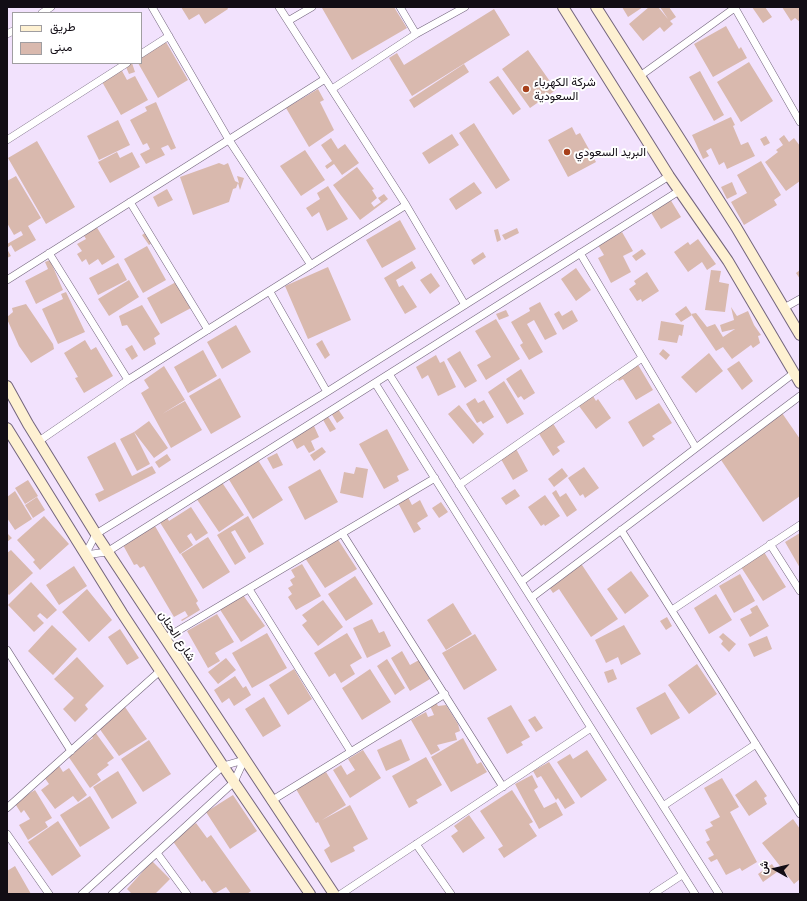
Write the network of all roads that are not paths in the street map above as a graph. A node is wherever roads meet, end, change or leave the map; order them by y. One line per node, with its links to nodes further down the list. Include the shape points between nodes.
1 (152, 7): 11 (street)
2 (279, 7): 9 (street)
3 (312, 7): 9 (street)
4 (400, 7): 10 (street)
5 (465, 7): 10 (street)
6 (563, 7): 21 (street)
7 (596, 7): 14 (street)
8 (735, 7): 14 (street); 17 (street)
9 (288, 21): 15 (street)
10 (416, 34): 16 (street)
11 (169, 36): 12 (street); 20 (street)
12 (142, 53)
13 (125, 64): 19 (street)
14 (640, 76): 32 (street)
15 (324, 79): 16 (street); 20 (street)
16 (332, 89): 24 (street)
17 (797, 111): 18 (street)
18 (800, 122)
19 (7, 140)
20 (229, 140): 23 (street); 27 (street)
21 (669, 176): 22 (street); 31 (street)
22 (679, 191): 26 (street); 36 (street, via 728,261)
23 (130, 202): 25 (street); 33 (street)
24 (406, 204): 27 (street); 31 (street)
25 (49, 253): 28 (street); 38 (street)
26 (580, 253): 35 (street); 37 (street)
27 (311, 264): 29 (street)
28 (7, 280)
29 (270, 292): 33 (street); 42 (street)
30 (800, 299): 32 (street)
31 (466, 305): 42 (street)
32 (784, 308): 34 (street)
33 (208, 330): 38 (street)
34 (800, 335)
35 (642, 358): 46 (street); 48 (street)
36 (794, 373): 39 (street); 46 (street)
37 (389, 374): 40 (street); 48 (street)
38 (128, 380): 45 (street)
39 (800, 382)
40 (375, 383): 47 (street); 54 (street)
41 (7, 386): 45 (street, شارع الحنان)
42 (327, 392): 52 (street)
43 (800, 396): 50 (street)
44 (7, 428): 55 (street)
45 (39, 441): 52 (street, شارع الحنان)
46 (696, 448): 56 (street)
47 (435, 478): 51 (street); 65 (street)
48 (460, 485): 56 (street)
49 (800, 525): 53 (street)
50 (621, 530): 59 (street); 60 (street)
51 (342, 533): 57 (street); 64 (street)
52 (96, 534): 54 (street, شارع الحنان); 55 (street)
53 (770, 544): 58 (street); 60 (street)
54 (107, 552): 55 (street); 61 (street, شارع الحنان)
55 (84, 555): 63 (street)
56 (520, 582): 59 (street)
57 (249, 589): 61 (street); 68 (street)
58 (800, 592)
59 (531, 598): 74 (street)
60 (672, 610): 66 (street)
61 (164, 640): 69 (street, شارع الحنان)
62 (7, 650): 67 (street)
63 (161, 670): 67 (street); 70 (street)
64 (445, 694): 68 (street); 72 (street)
65 (591, 728): 72 (street); 80 (street)
66 (756, 744): 74 (street); 76 (street)
67 (71, 751): 75 (street)
68 (351, 752): 73 (street)
69 (244, 760): 70 (street); 71 (street); 73 (street, شارع الحنان)
70 (223, 766): 71 (street); 82 (street)
71 (234, 782): 79 (street); 85 (street)
72 (503, 787): 78 (street)
73 (272, 801): 86 (street, شارع الحنان)
74 (663, 806): 91 (street)
75 (7, 808)
76 (800, 814)
77 (7, 834): 81 (street)
78 (416, 844): 87 (street); 88 (street)
79 (158, 853): 83 (street); 84 (street)
80 (682, 875): 89 (street); 90 (street)
81 (49, 894)
82 (82, 894)
83 (112, 894)
84 (187, 894)
85 (310, 894)
86 (334, 894)
87 (341, 894)
88 (451, 894)
89 (653, 894)
90 (695, 894)
91 (719, 894)

